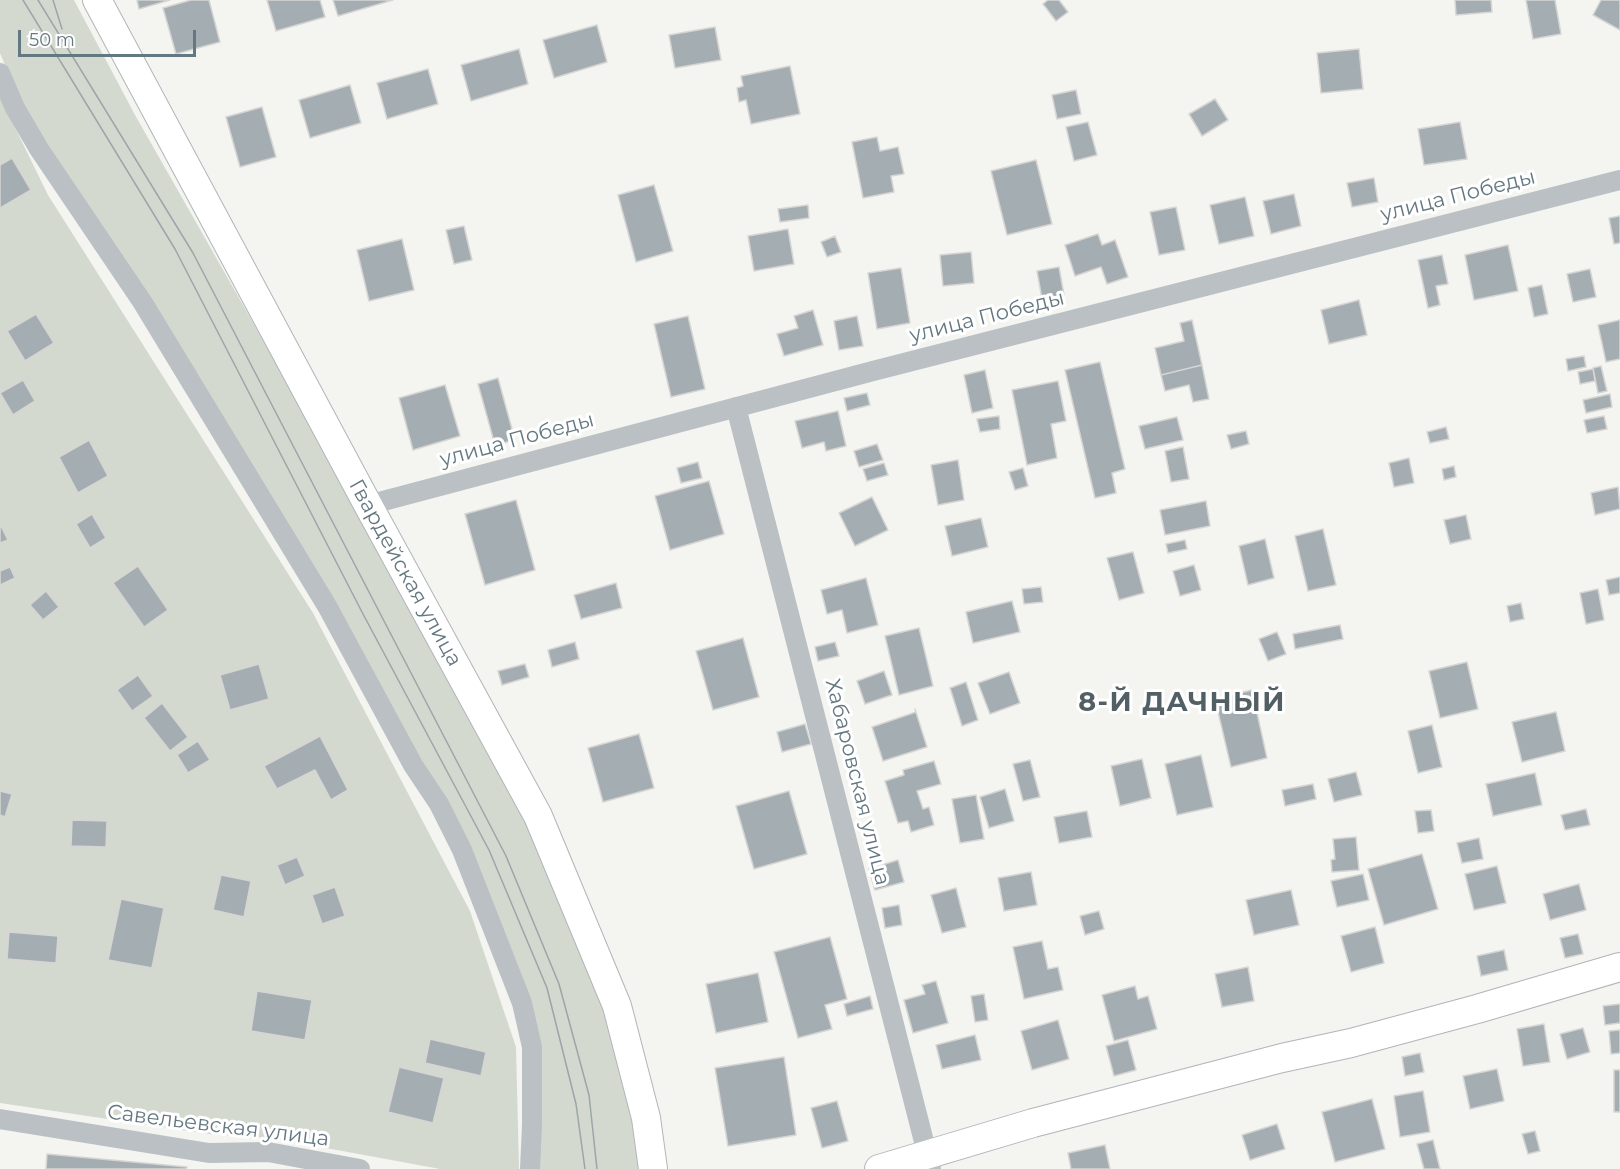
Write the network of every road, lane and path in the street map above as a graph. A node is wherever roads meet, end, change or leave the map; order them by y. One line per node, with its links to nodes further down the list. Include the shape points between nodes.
1 (97, 0): 5 (main road, Гвардейская улица)
2 (0, 73): 10 (street, via 39,149 143,303 327,606 462,850 522,1003 532,1047)
3 (1620, 180): 4 (street, улица Победы)
4 (736, 407): 5 (street, улица Победы); 8 (street, Хабаровская улица)
5 (368, 505): 11 (main road, Гвардейская улица, via 538,816 617,1006 646,1118)
6 (1620, 967): 8 (main road, via 1362,1040 1033,1123)
7 (0, 1119): 9 (street, Савельевская улица, via 210,1153 268,1152)
8 (929, 1162): 12 (main road)
9 (360, 1169)
10 (530, 1169)
11 (653, 1169)
12 (879, 1169)

